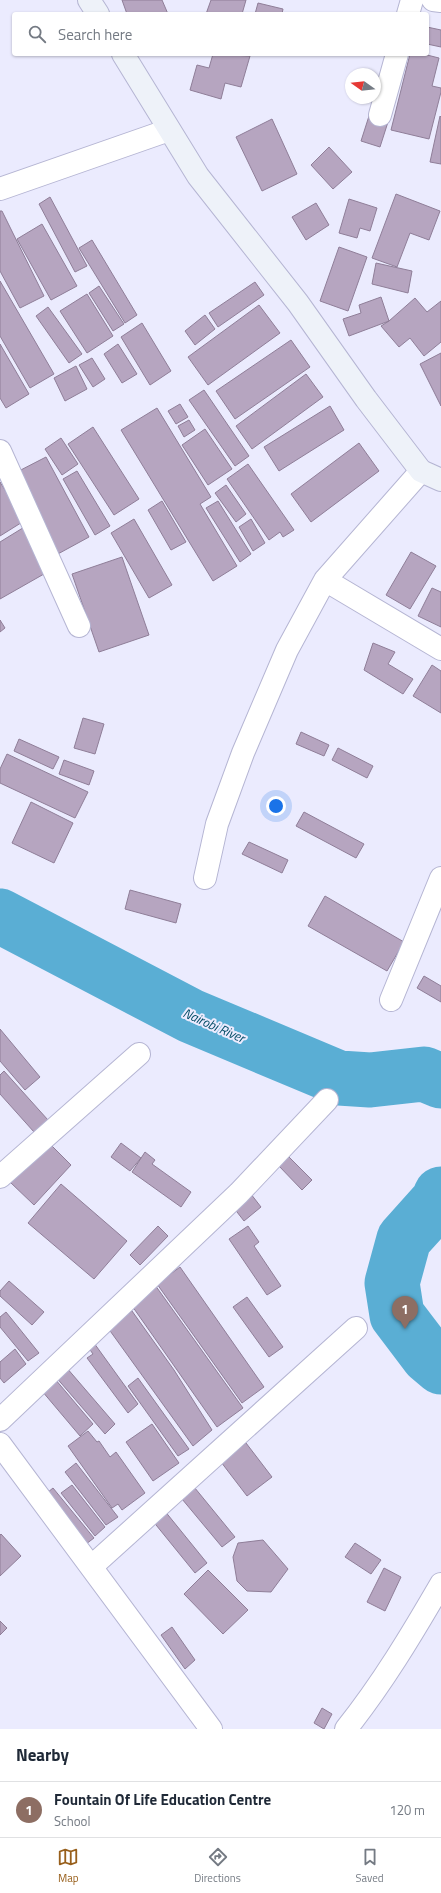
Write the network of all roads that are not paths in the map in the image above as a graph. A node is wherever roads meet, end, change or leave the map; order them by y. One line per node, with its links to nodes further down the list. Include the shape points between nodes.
1 (89, 0): 5 (street)
2 (412, 0): 6 (street)
3 (433, 0): 4 (street)
4 (441, 1)
5 (97, 12)
6 (409, 12)
7 (124, 56): 10 (street)
8 (396, 56): 9 (street)
9 (380, 114)
10 (169, 130): 11 (street); 13 (street, via 198,176 298,303)
11 (0, 189)
12 (0, 451): 16 (street)
13 (421, 471): 14 (street); 15 (street)
14 (441, 480)
15 (325, 580): 17 (street); 18 (street, via 287,650 243,753 217,824)
16 (79, 626)
17 (441, 649)
18 (205, 878)
19 (441, 878): 20 (street)
20 (391, 1000)
21 (139, 1054): 23 (street)
22 (327, 1100): 25 (street, via 239,1193)
23 (0, 1177)
24 (356, 1328): 27 (street)
25 (0, 1420)
26 (0, 1444): 27 (street)
27 (91, 1567): 29 (street)
28 (441, 1584): 30 (street, via 407,1642)
29 (210, 1729)
30 (346, 1729)

